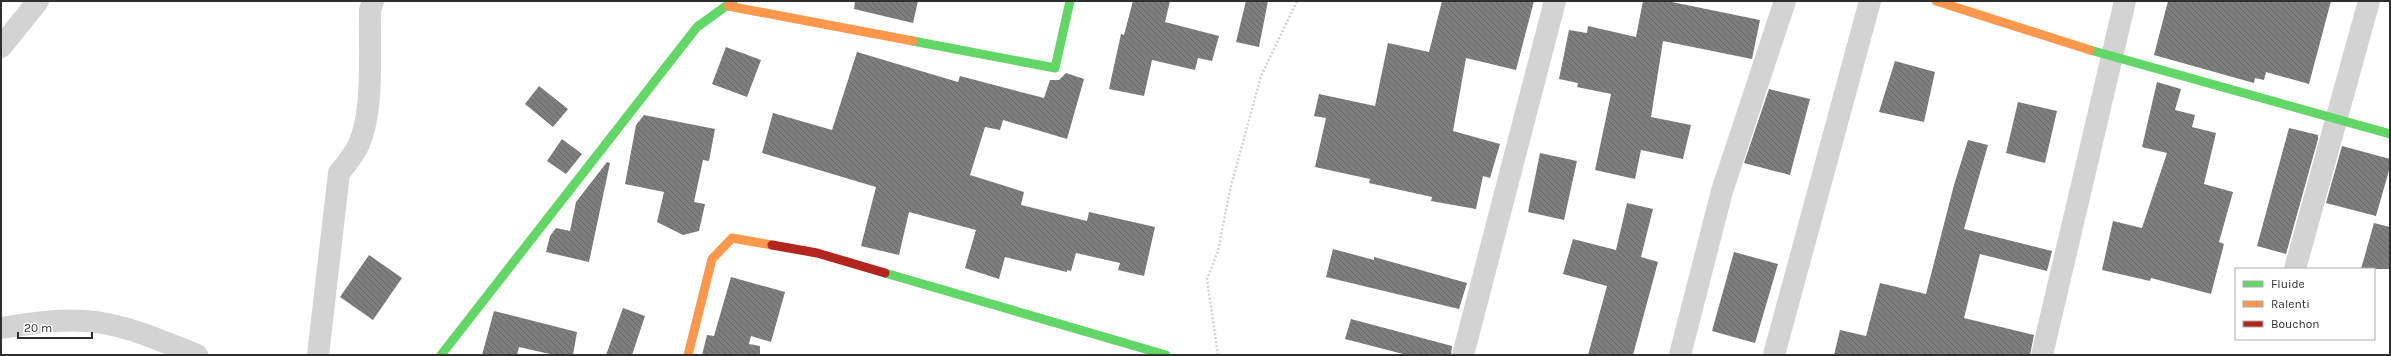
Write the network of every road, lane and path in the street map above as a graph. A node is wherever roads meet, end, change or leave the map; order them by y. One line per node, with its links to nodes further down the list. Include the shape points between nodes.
1 (38, 1): 12 (street)
2 (373, 1): 19 (street, via 370,10 368,103 364,127 356,150 339,173)
3 (1070, 1): 11 (street, via 1055,68)
4 (1296, 1): 23 (path, via 1261,76 1230,190 1218,251 1207,279)
5 (1555, 1): 24 (street)
6 (1785, 1): 25 (street, via 1722,191)
7 (1870, 1): 26 (street)
8 (1936, 1): 13 (street)
9 (2125, 1): 13 (street)
10 (2369, 1): 14 (street)
11 (730, 3): 20 (street, via 697,27)
12 (1, 47)
13 (2114, 58): 14 (street); 27 (street)
14 (2337, 119): 15 (street); 16 (street)
15 (2390, 134)
16 (2295, 268)
17 (1, 328): 18 (street, via 55,322 101,322 135,331)
18 (197, 355)
19 (318, 355)
20 (441, 355)
21 (688, 355): 22 (street, via 712,259 732,238 817,253)
22 (1166, 355)
23 (1218, 355)
24 (1463, 355)
25 (1680, 355)
26 (1774, 355)
27 (2042, 355)

